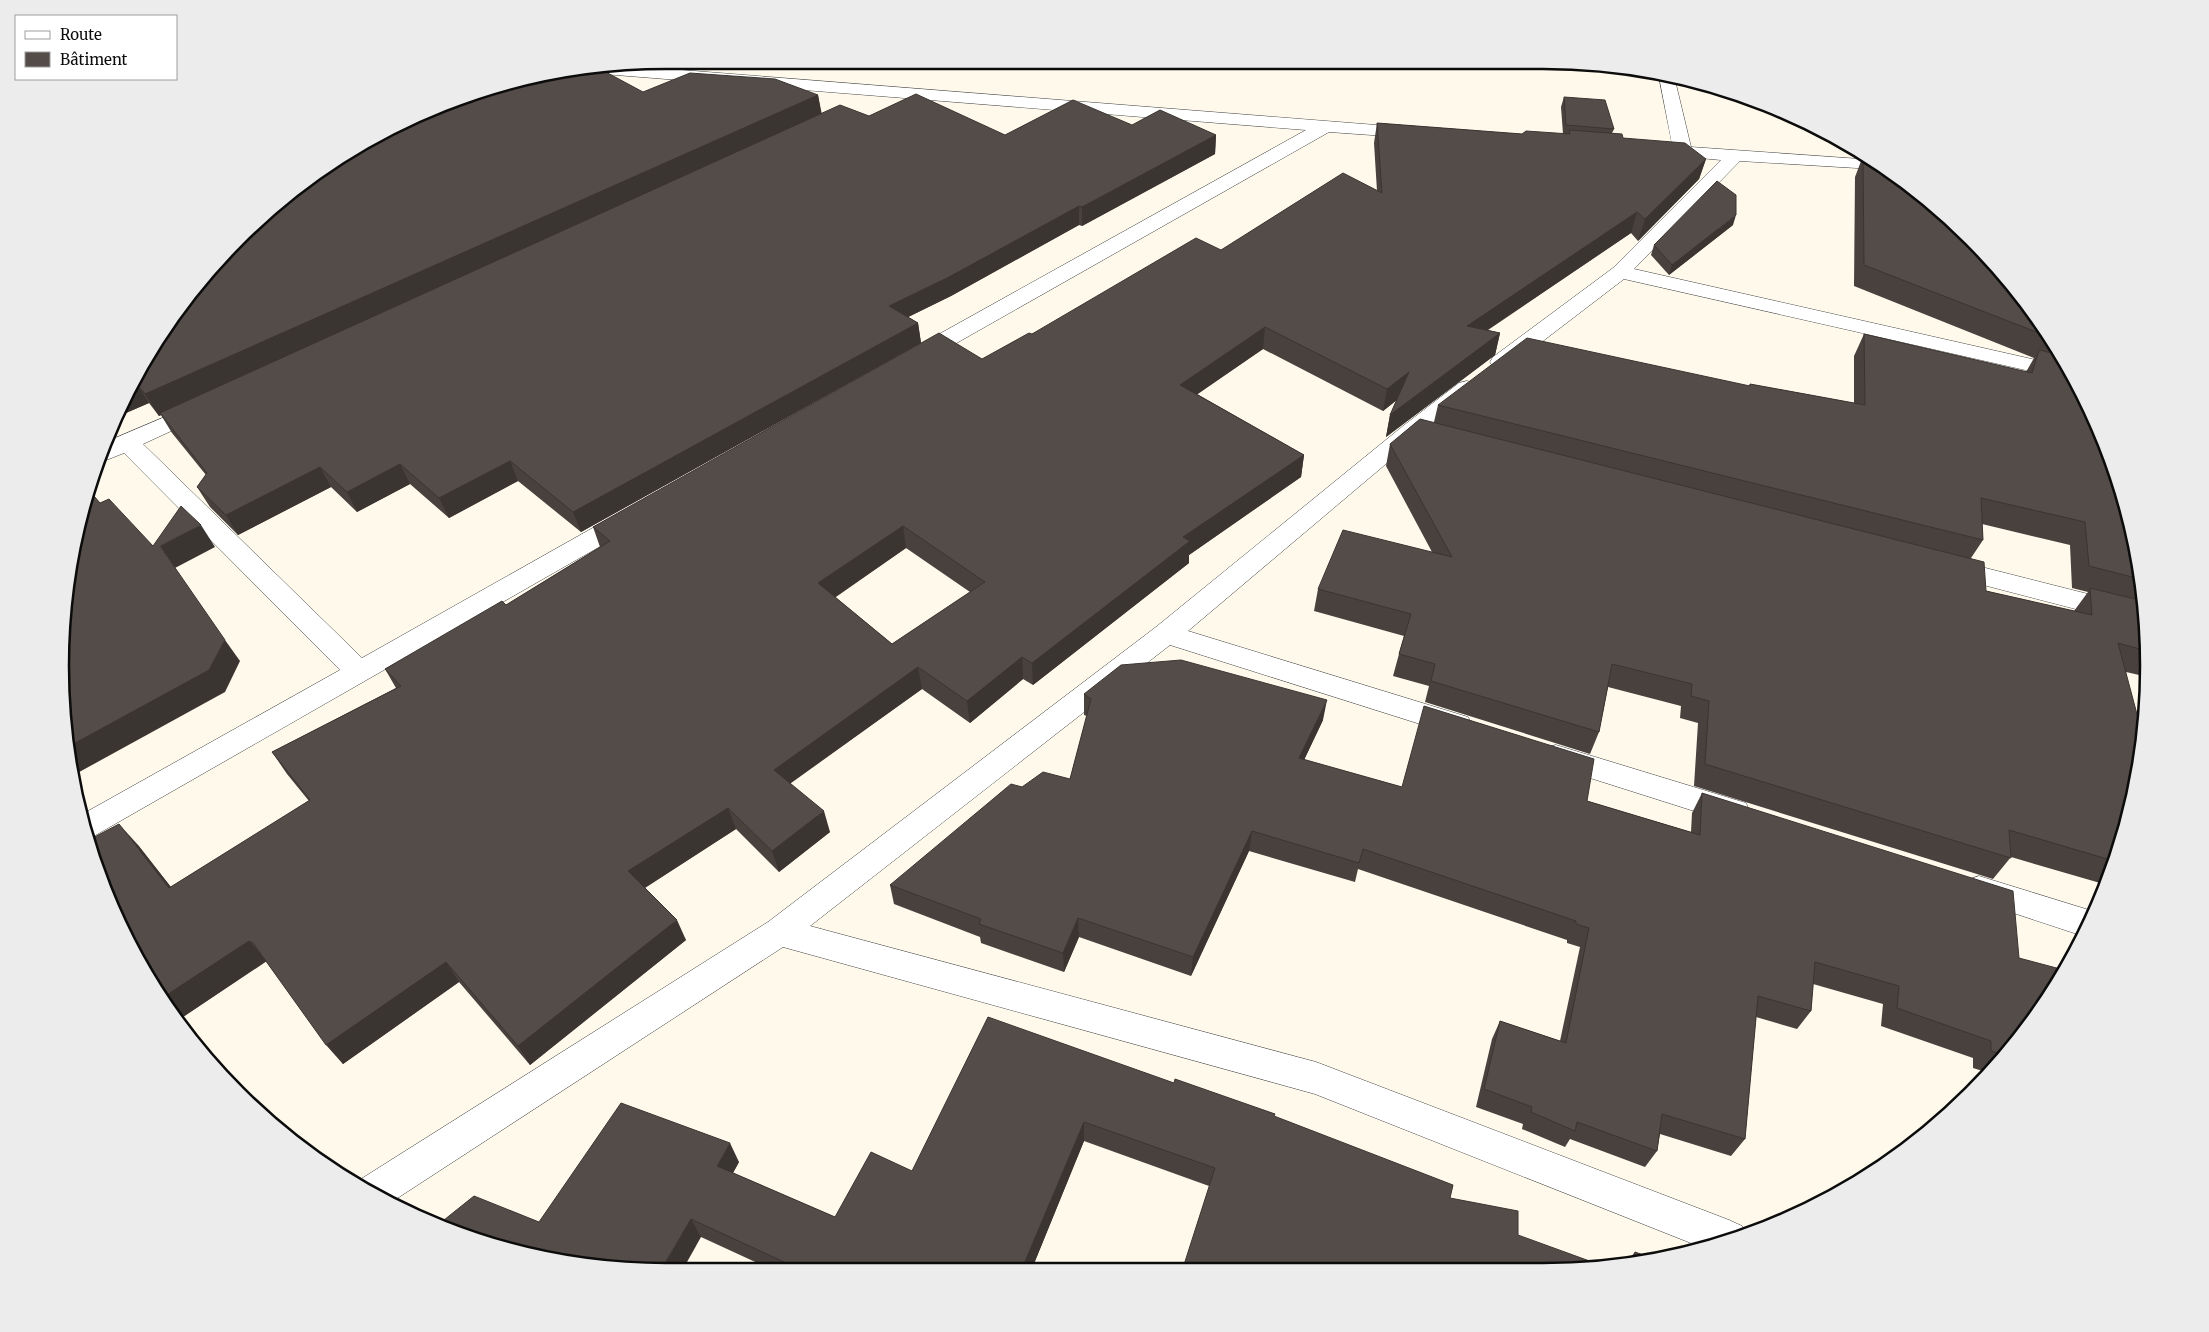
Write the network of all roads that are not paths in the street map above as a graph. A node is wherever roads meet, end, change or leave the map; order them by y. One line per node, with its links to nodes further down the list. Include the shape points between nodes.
1 (798, 69): 3 (street)
2 (623, 70): 3 (street)
3 (774, 82): 5 (street)
4 (1667, 82): 10 (street)
5 (892, 91): 6 (street); 7 (street)
6 (856, 108)
7 (1326, 126): 8 (street); 14 (street)
8 (1435, 134)
9 (1644, 149): 10 (street)
10 (1683, 152): 11 (street)
11 (1736, 155): 12 (street); 13 (street)
12 (1868, 165)
13 (1620, 272): 15 (street); 17 (street)
14 (894, 369)
15 (2063, 373)
16 (217, 401): 19 (street)
17 (1411, 431): 18 (street); 24 (street)
18 (1440, 438)
19 (127, 442): 20 (street); 25 (street)
20 (109, 450)
21 (652, 506): 25 (street)
22 (1932, 564): 23 (street)
23 (2138, 616)
24 (1166, 634): 26 (street); 32 (street)
25 (358, 671): 29 (street)
26 (1480, 732)
27 (1528, 747): 28 (street)
28 (1756, 819)
29 (90, 825)
30 (1956, 882): 31 (street)
31 (2083, 922)
32 (778, 932): 33 (street); 34 (street, via 1316,1078)
33 (378, 1189)
34 (1721, 1236)

